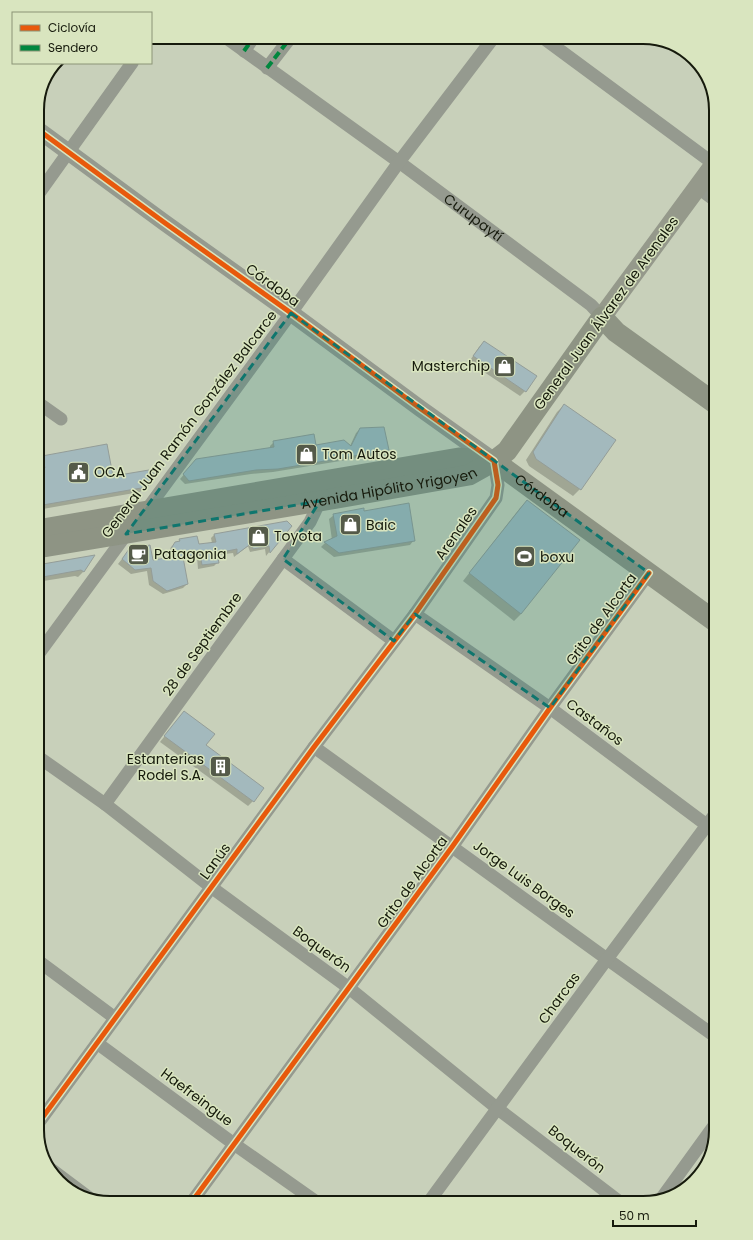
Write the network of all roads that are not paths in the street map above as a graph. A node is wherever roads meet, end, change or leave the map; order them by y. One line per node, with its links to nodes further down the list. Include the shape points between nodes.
1 (234, 44): 6 (street, Curupaytí)
2 (249, 44): 6 (street)
3 (286, 44): 8 (street)
4 (489, 44): 12 (street, General Juan Ramón González Balcarce)
5 (552, 44): 11 (street)
6 (244, 51): 8 (street, Curupaytí)
7 (131, 64): 10 (street)
8 (268, 68): 12 (street, Curupaytí)
9 (44, 134): 10 (street, Córdoba)
10 (69, 152): 14 (street); 17 (street, Córdoba)
11 (709, 159)
12 (399, 162): 17 (street, General Juan Ramón González Balcarce); 18 (street, Curupaytí, via 591,305)
13 (709, 171): 15 (main road, General Juan Álvarez de Arenales)
14 (44, 186)
15 (697, 187): 16 (street); 18 (main road, General Juan Álvarez de Arenales)
16 (709, 196)
17 (292, 313): 22 (street, Córdoba); 24 (street, General Juan Ramón González Balcarce)
18 (602, 317): 19 (main road, Curupaytí, via 616,332); 22 (main road, General Juan Álvarez de Arenales, via 507,451)
19 (709, 399)
20 (44, 407): 21 (street)
21 (61, 419)
22 (494, 461): 23 (main road, Avenida Hipólito Yrigoyen, via 469,475); 24 (main road, Avenida Hipólito Yrigoyen, via 458,458); 29 (main road, Córdoba); 30 (street, Arenales, via 498,485 496,498)
23 (320, 501): 26 (main road, Avenida Hipólito Yrigoyen); 28 (street, 28 de Septiembre, via 310,522)
24 (145, 512): 25 (main road, Avenida Hipólito Yrigoyen); 26 (street, General Juan Ramón González Balcarce)
25 (44, 529)
26 (126, 534): 27 (main road, Avenida Hipólito Yrigoyen); 33 (street, General Juan Ramón González Balcarce)
27 (44, 547)
28 (284, 560): 32 (street); 37 (street, 28 de Septiembre)
29 (649, 573): 31 (main road, Córdoba); 34 (street, Grito de Alcorta)
30 (415, 614): 32 (street, Lanús); 34 (street, Castaños)
31 (709, 617)
32 (394, 641): 35 (street, Lanús)
33 (44, 646)
34 (550, 708): 38 (street, Castaños); 40 (street, Grito de Alcorta)
35 (314, 746): 40 (street, Jorge Luis Borges); 41 (street, Lanús)
36 (44, 761): 37 (street, Boquerón)
37 (105, 804): 41 (street, Boquerón)
38 (709, 826)
39 (709, 832): 42 (street, Charcas)
40 (452, 847): 42 (street, Jorge Luis Borges); 44 (street, Grito de Alcorta)
41 (211, 887): 44 (street, Boquerón); 45 (street, Lanús)
42 (607, 959): 46 (street, Jorge Luis Borges); 48 (street, Charcas)
43 (44, 965): 45 (street)
44 (349, 988): 48 (street, Boquerón); 51 (street, Grito de Alcorta)
45 (115, 1018): 47 (street, Lanús)
46 (709, 1032)
47 (97, 1043): 49 (street, Lanús); 51 (street, Haefreingue)
48 (498, 1109): 55 (street, Charcas); 56 (street, Boquerón)
49 (44, 1115)
50 (709, 1133): 52 (street)
51 (234, 1144): 53 (street, Grito de Alcorta); 54 (street, Haefreingue)
52 (667, 1191)
53 (196, 1196)
54 (308, 1196)
55 (433, 1196)
56 (612, 1196)

